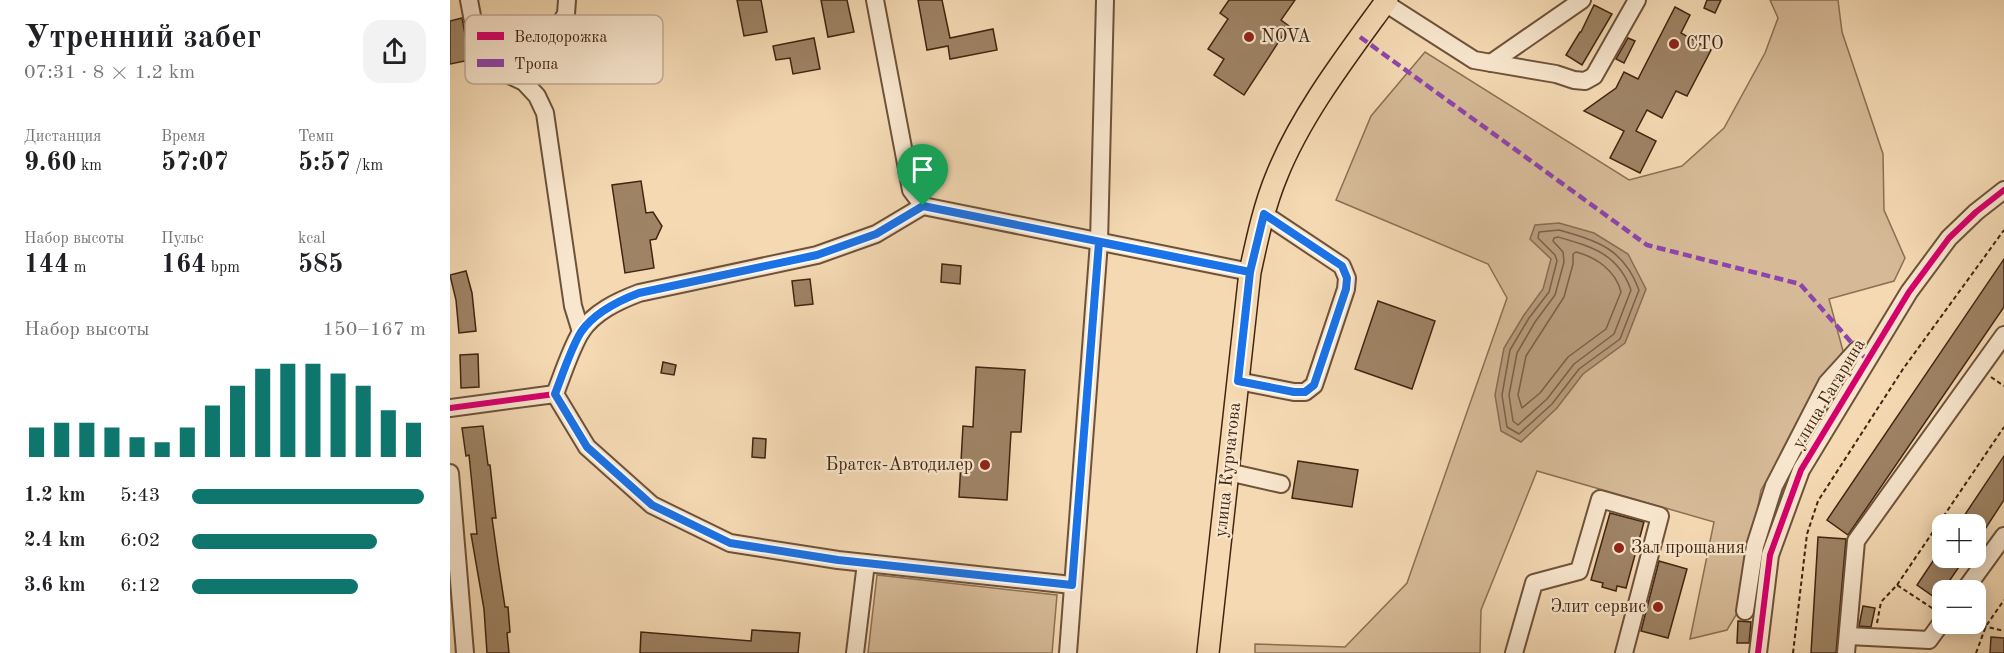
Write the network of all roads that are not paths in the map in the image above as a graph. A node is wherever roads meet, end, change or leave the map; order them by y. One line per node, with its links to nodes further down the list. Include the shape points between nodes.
1 (469, 0): 8 (street)
2 (567, 0): 9 (street)
3 (875, 0): 13 (street, via 911,190)
4 (1105, 0): 15 (street)
5 (1582, 0): 10 (street)
6 (1637, 0): 10 (street, via 1594,76 1585,81)
7 (1386, 2): 10 (street, via 1474,60); 14 (main road, улица Курчатова, via 1341,63 1301,128 1277,174)
8 (472, 15)
9 (565, 15)
10 (1491, 63)
11 (526, 84): 17 (street, via 545,113 573,306)
12 (2004, 190): 39 (street, улица Гагарина, via 1949,238 1909,291 1801,470 1770,555)
13 (923, 206): 15 (street); 17 (street, via 876,234 817,255 620,300)
14 (1264, 214): 16 (main road, улица Курчатова); 20 (street, via 1342,266 1346,289 1314,385 1305,392 1294,392)
15 (1099, 242): 16 (street); 29 (street)
16 (1250, 272): 20 (main road, улица Курчатова)
17 (581, 332): 21 (street)
18 (2004, 335): 32 (street, via 1856,541)
19 (1857, 350): 30 (street, via 1827,383 1774,486 1755,546)
20 (1238, 381): 23 (main road, улица Курчатова)
21 (555, 394): 22 (street); 27 (street, via 587,447 652,505 730,543)
22 (450, 408)
23 (1228, 472): 25 (street); 36 (main road, улица Курчатова)
24 (450, 473): 33 (street)
25 (1281, 484)
26 (2004, 536): 28 (street)
27 (866, 564): 29 (street); 34 (street)
28 (1972, 580)
29 (1072, 585): 35 (street)
30 (1745, 611)
31 (1933, 634): 32 (street, via 1929,640 1875,638)
32 (1847, 645)
33 (465, 653)
34 (855, 653)
35 (1068, 653)
36 (1208, 653)
37 (1514, 653): 38 (street, via 1534,583 1579,571 1600,499 1660,516)
38 (1624, 653)
39 (1758, 653)

